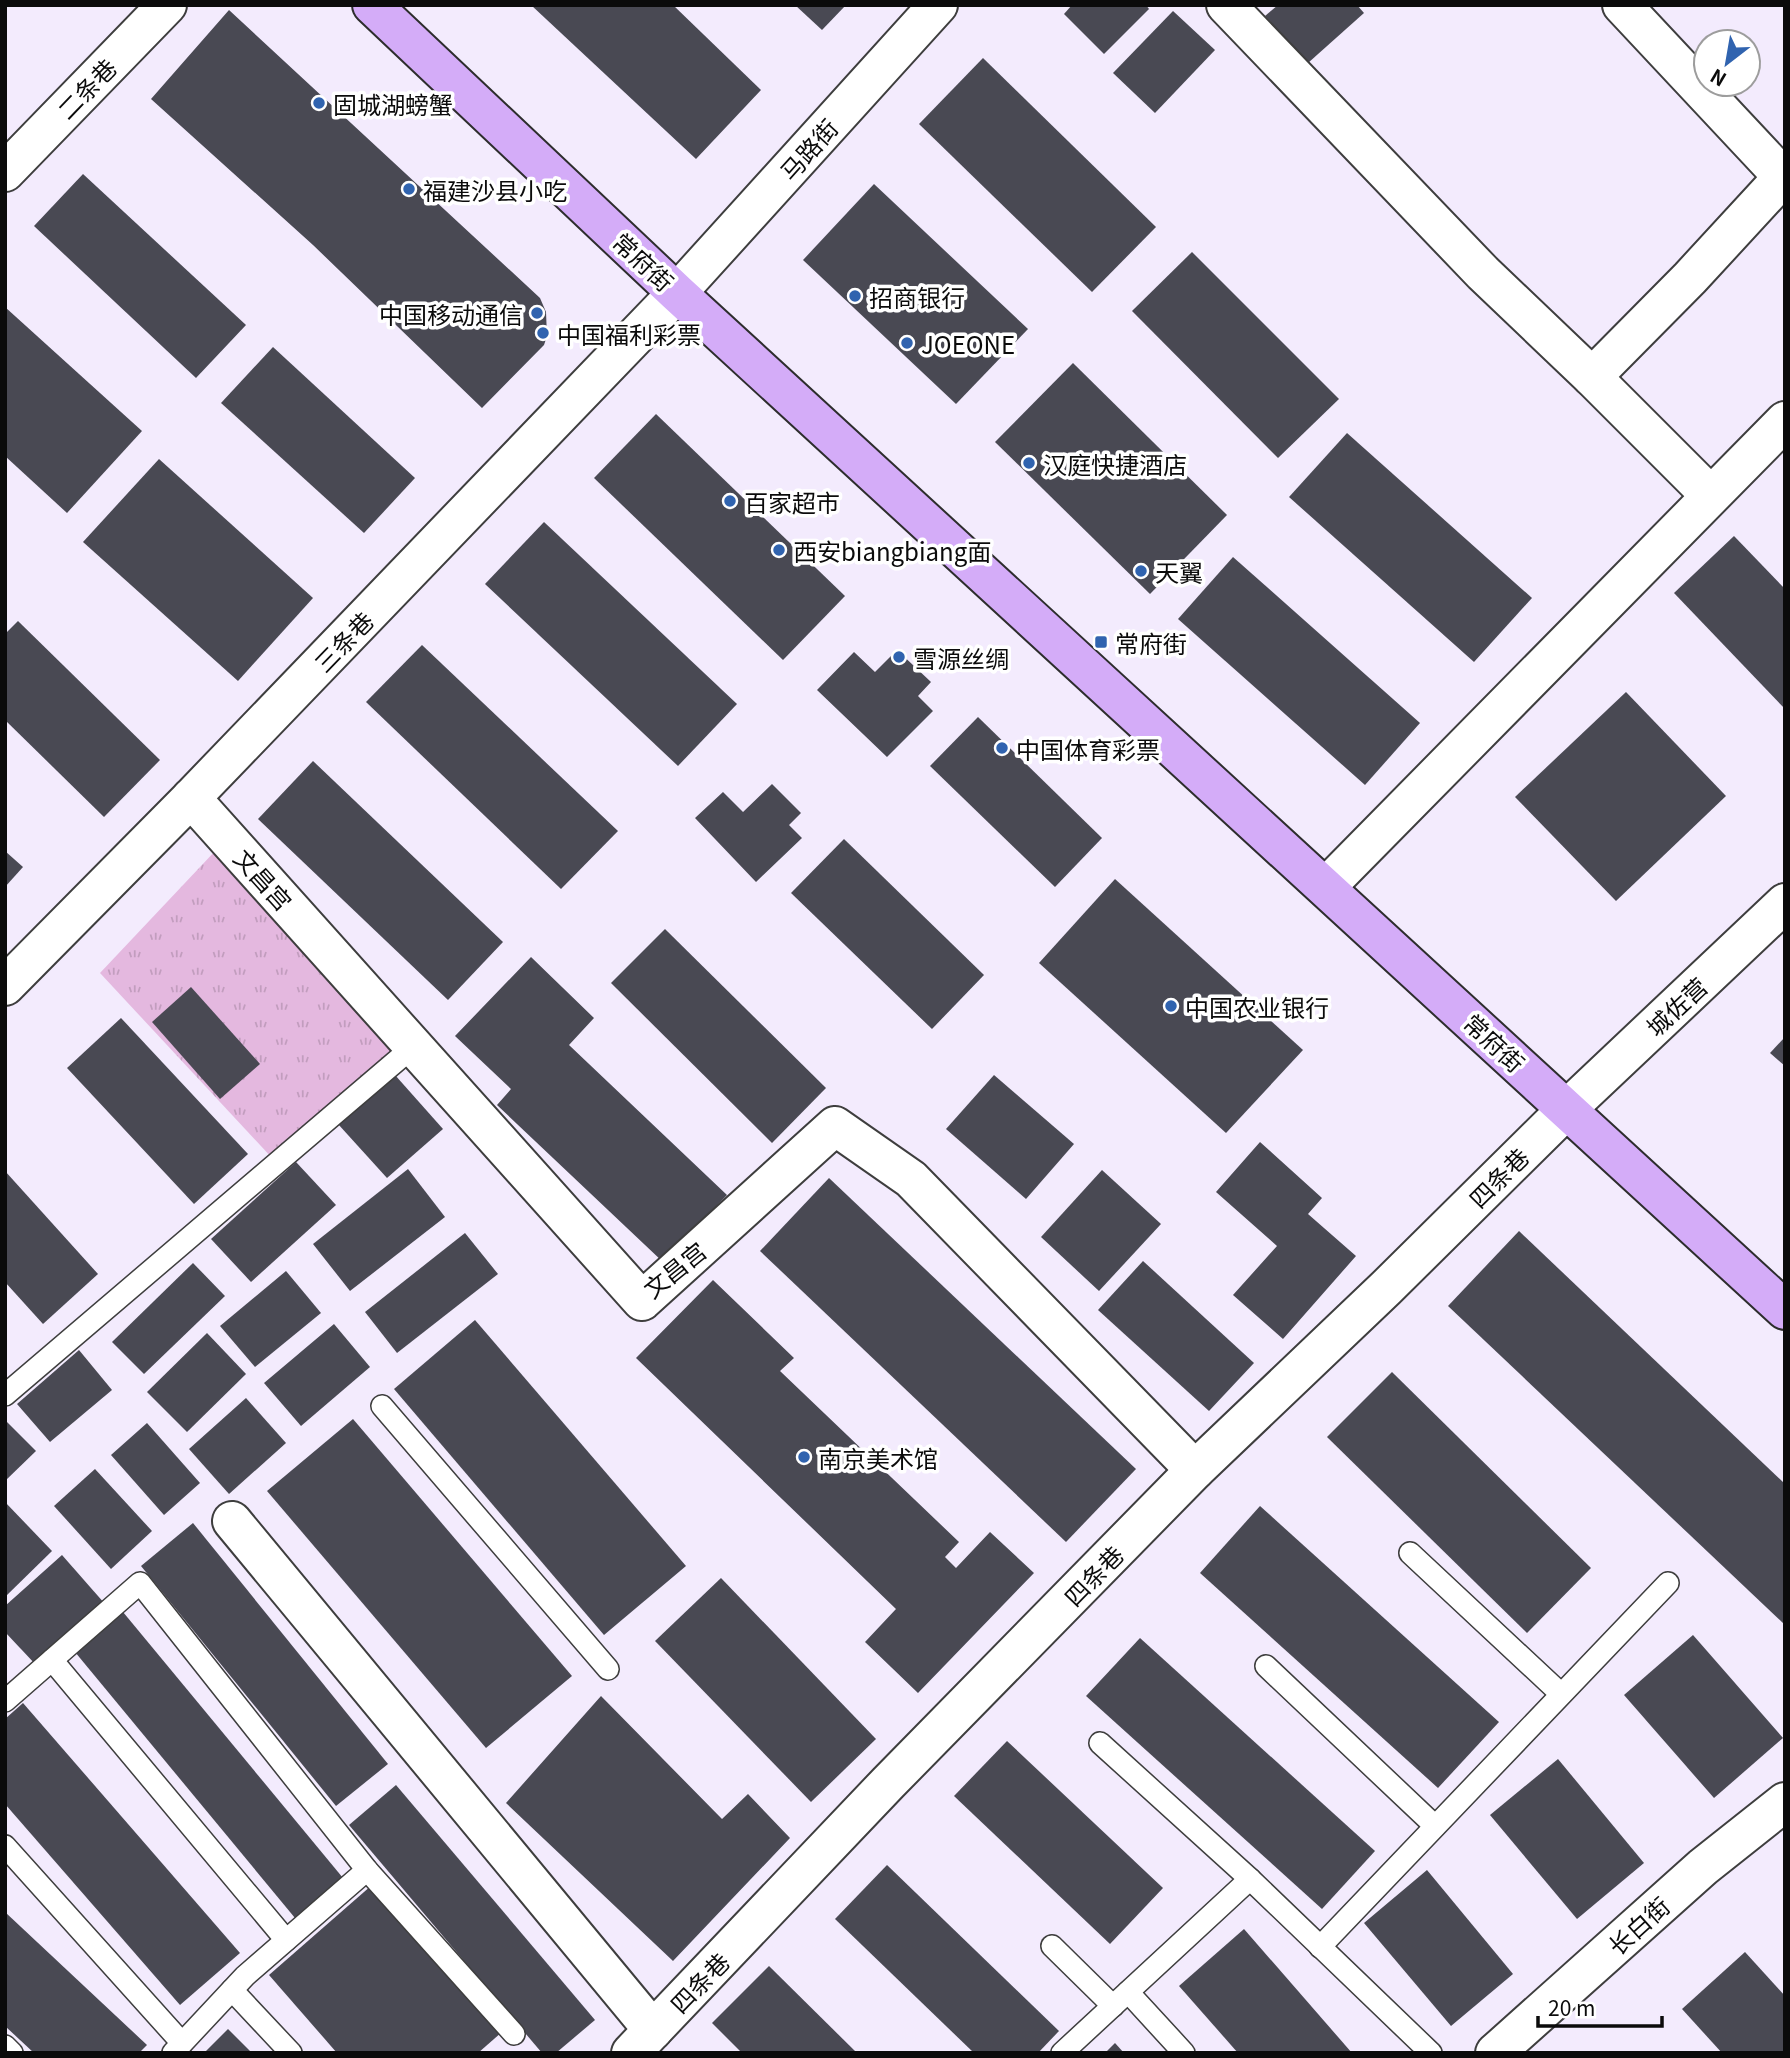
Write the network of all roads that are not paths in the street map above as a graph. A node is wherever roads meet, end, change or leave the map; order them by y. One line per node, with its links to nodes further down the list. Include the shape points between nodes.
1 (167, 5): 6 (street, 二条巷)
2 (372, 5): 7 (main road, 常府街)
3 (938, 5): 7 (street, 马路街)
4 (1226, 5): 8 (street, via 1483,272)
5 (1622, 5): 8 (street, via 1783,177)
6 (5, 172)
7 (677, 293): 11 (street, 三条巷); 12 (main road, 常府街)
8 (1592, 377): 10 (street)
9 (1785, 421): 10 (street)
10 (1710, 495): 12 (street)
11 (191, 798): 14 (street, 三条巷); 15 (street, 文昌宫)
12 (1326, 887): 16 (main road, 常府街)
13 (1785, 903): 16 (street, 城佐营)
14 (5, 986)
15 (414, 1046): 18 (lane); 20 (street, 文昌宫, via 642,1301 835,1126 911,1178)
16 (1567, 1109): 17 (main road, 常府街); 20 (street, 四条巷)
17 (1785, 1310)
18 (5, 1395)
19 (382, 1406): 26 (lane)
20 (1195, 1470): 41 (street, 四条巷)
21 (232, 1521): 41 (street)
22 (1410, 1553): 27 (lane)
23 (1668, 1583): 27 (lane)
24 (52, 1660): 28 (lane); 33 (lane, via 140,1583); 35 (lane)
25 (1266, 1666): 31 (lane)
26 (608, 1670)
27 (1561, 1694): 31 (lane)
28 (5, 1701)
29 (1100, 1743): 34 (lane)
30 (1785, 1802): 49 (street, 长白街, via 1703,1867)
31 (1435, 1826): 37 (lane)
32 (5, 1846): 43 (lane)
33 (366, 1870): 35 (lane); 40 (lane)
34 (1250, 1880): 37 (lane); 39 (lane)
35 (286, 1940): 38 (lane)
36 (1052, 1947): 39 (lane)
37 (1320, 1947): 48 (lane)
38 (232, 1990): 43 (lane); 45 (lane)
39 (1121, 1999): 46 (lane); 47 (lane)
40 (514, 2034)
41 (642, 2041)
42 (5, 2046): 44 (lane)
43 (178, 2048)
44 (12, 2053)
45 (291, 2053)
46 (1062, 2053)
47 (1184, 2053)
48 (1431, 2053)
49 (1495, 2053)

